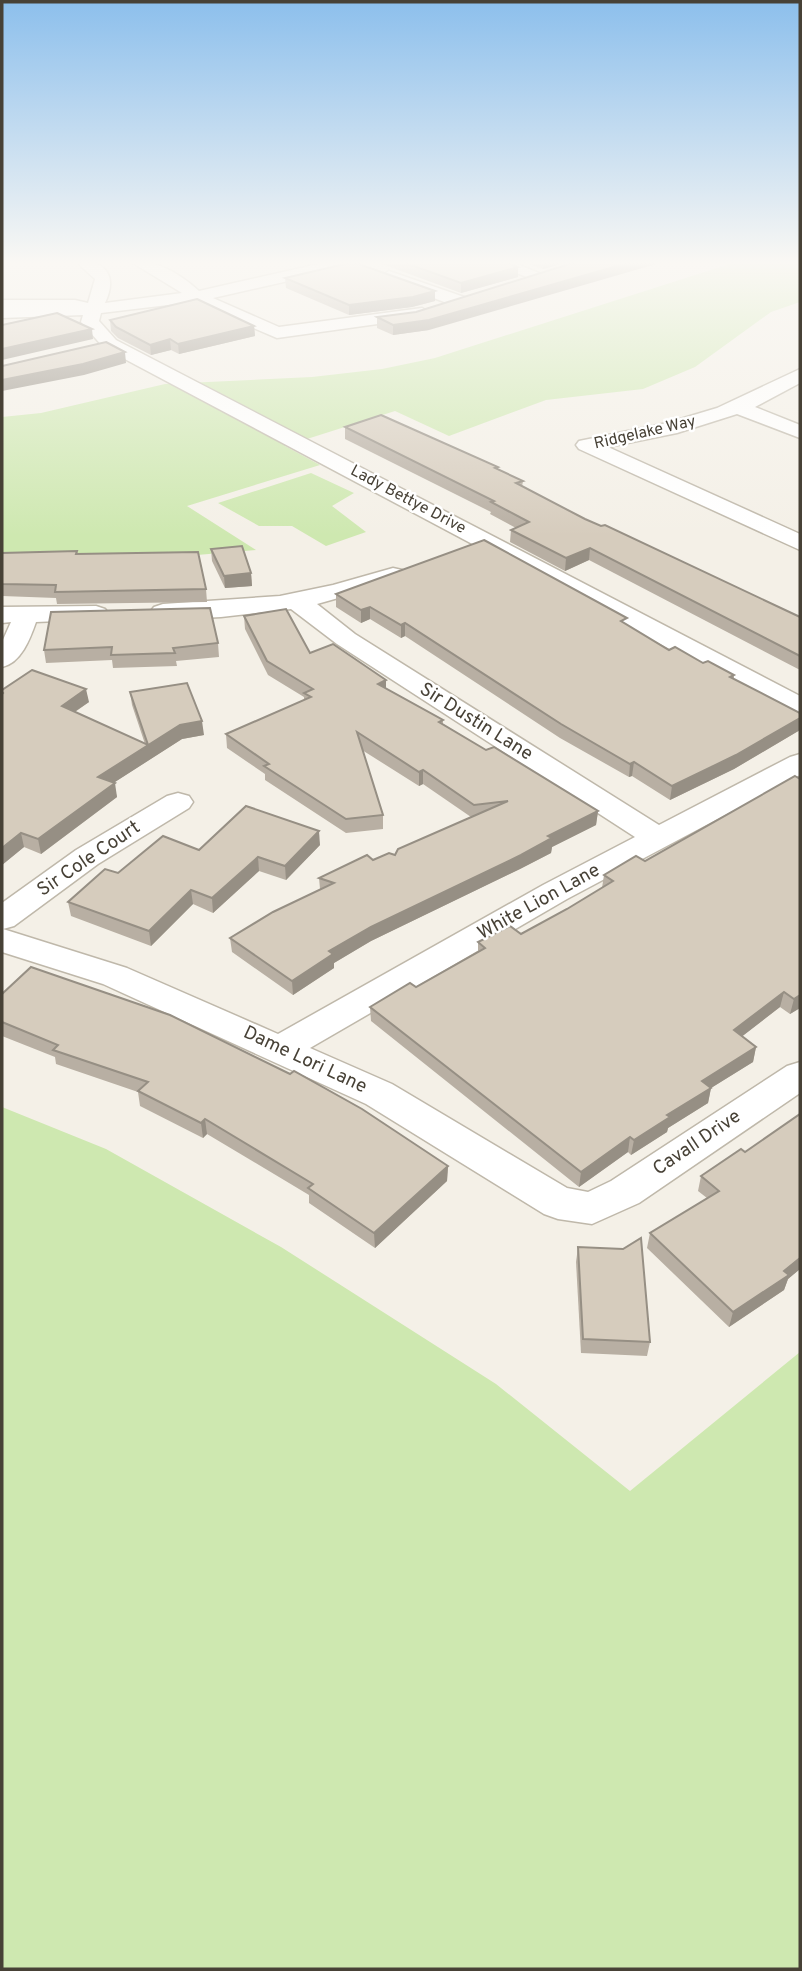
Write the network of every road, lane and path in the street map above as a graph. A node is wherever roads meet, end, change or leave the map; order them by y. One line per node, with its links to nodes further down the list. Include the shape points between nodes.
1 (125, 352): 5 (street, Lady Bettye Drive)
2 (800, 375): 3 (street, Ridgelake Way)
3 (738, 407): 4 (street); 6 (street, Ridgelake Way, via 656,432 586,445)
4 (800, 432)
5 (486, 541): 7 (street); 12 (street, Lady Bettye Drive)
6 (800, 544)
7 (461, 550)
8 (410, 569): 9 (street, via 360,587)
9 (297, 601): 10 (street, via 216,611); 15 (street, Sir Dustin Lane, via 346,639)
10 (14, 615): 11 (street, via 16,641)
11 (2, 659)
12 (800, 707)
13 (800, 763): 15 (street, White Lion Lane)
14 (178, 802): 16 (street, Sir Cole Court, via 87,857)
15 (658, 838): 18 (street, White Lion Lane)
16 (2, 919)
17 (2, 940): 18 (street, Dame Lori Lane, via 115,976)
18 (282, 1048): 20 (street, Dame Lori Lane, via 379,1094 558,1203)
19 (800, 1075): 20 (street, Cavall Drive, via 625,1192)
20 (592, 1209)

